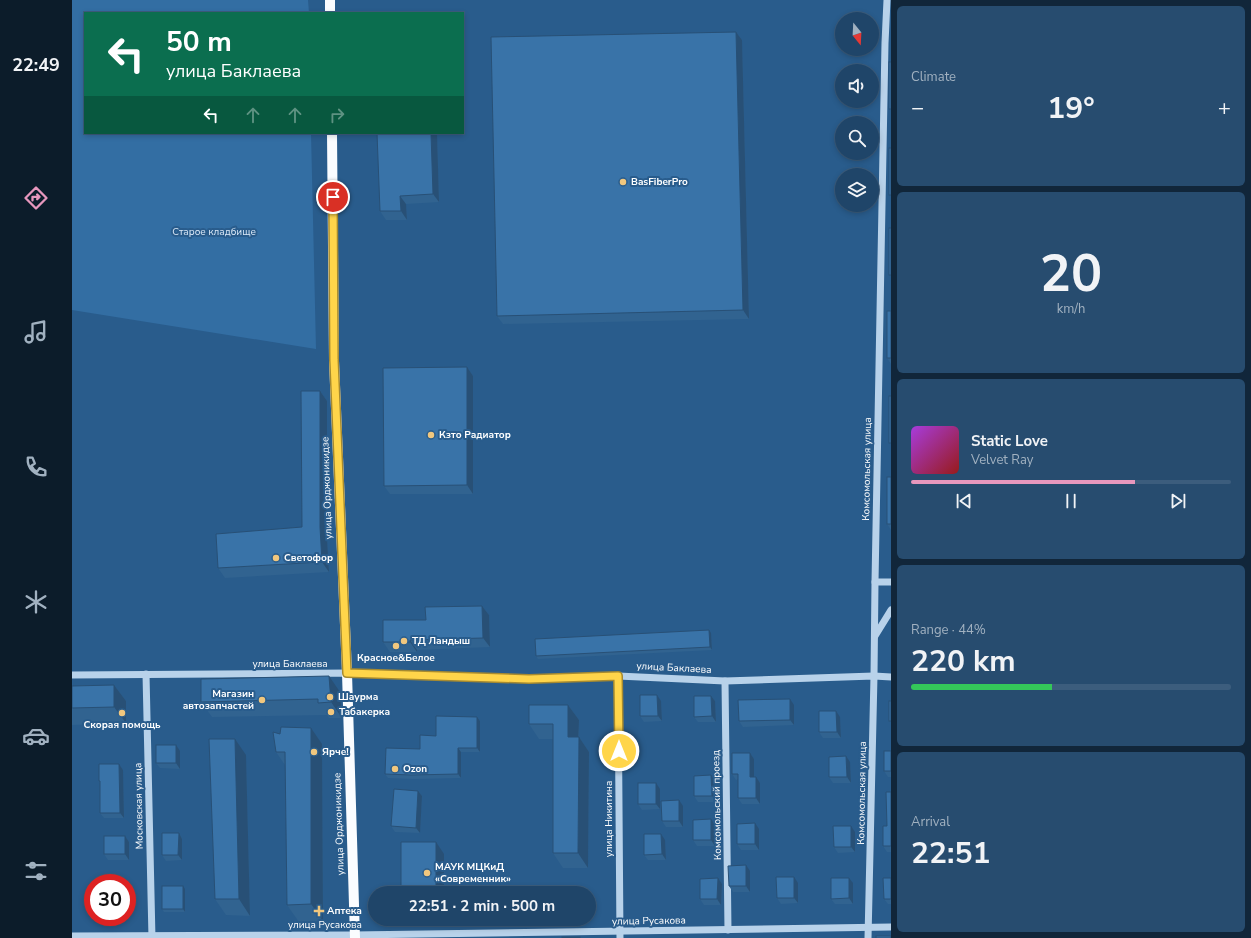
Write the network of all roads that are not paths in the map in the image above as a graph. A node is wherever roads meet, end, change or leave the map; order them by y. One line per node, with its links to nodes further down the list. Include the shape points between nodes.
1 (330, 0): 3 (main road)
2 (887, 0): 5 (street, Комсомольская улица)
3 (330, 12)
4 (332, 134): 9 (main road, улица Орджоникидзе, via 334,360)
5 (875, 582): 6 (street); 8 (street, Комсомольская улица)
6 (891, 582)
7 (891, 610): 8 (street)
8 (875, 636): 13 (street, Комсомольская улица)
9 (347, 673): 10 (street, улица Баклаева); 12 (street, улица Баклаева, via 529,679); 22 (main road, улица Орджоникидзе)
10 (146, 674): 11 (street, улица Баклаева); 21 (street, Московская улица)
11 (72, 675)
12 (618, 676): 15 (street, улица Баклаева); 19 (street, улица Никитина)
13 (874, 676): 14 (street, улица Баклаева); 15 (street, улица Баклаева); 16 (street, Комсомольская улица)
14 (891, 677)
15 (725, 681): 18 (street, Комсомольский проезд)
16 (868, 927): 17 (street, улица Русакова); 18 (street, улица Русакова); 23 (street, Комсомольская улица)
17 (891, 927)
18 (728, 930): 19 (street, улица Русакова)
19 (620, 935): 22 (street, улица Русакова)
20 (72, 936): 21 (street, улица Русакова)
21 (152, 937): 22 (street, улица Русакова)
22 (354, 937)
23 (868, 938)

